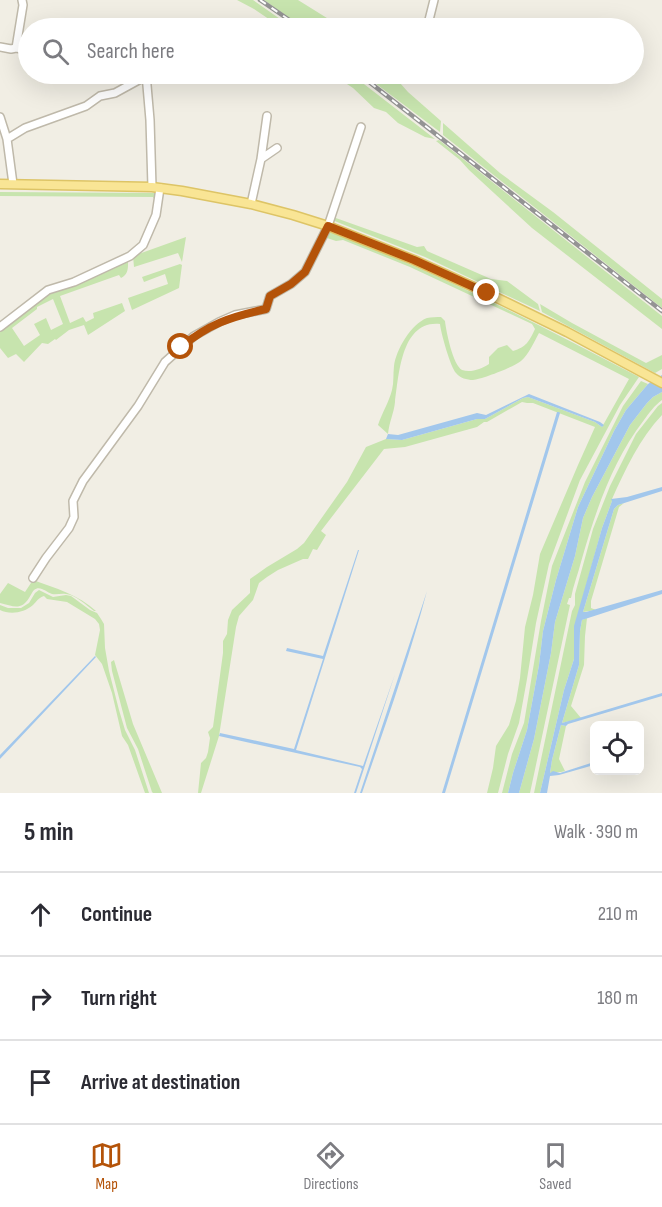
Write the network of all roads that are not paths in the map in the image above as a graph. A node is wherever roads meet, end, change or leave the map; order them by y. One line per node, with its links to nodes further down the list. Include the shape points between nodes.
1 (22, 0): 3 (street)
2 (434, 0): 4 (street)
3 (21, 18)
4 (430, 18)
5 (18, 37): 7 (street)
6 (0, 47): 7 (street)
7 (16, 48)
8 (130, 84): 13 (street)
9 (147, 84): 18 (street)
10 (267, 116): 15 (street)
11 (0, 117): 13 (street)
12 (361, 127): 20 (street)
13 (7, 139): 17 (street)
14 (277, 148): 15 (street)
15 (261, 159): 19 (street)
16 (0, 184): 17 (main road)
17 (13, 184): 18 (main road)
18 (156, 187): 19 (main road); 21 (street, via 156,215 143,244 130,256 48,290)
19 (251, 204): 20 (main road)
20 (328, 226): 22 (main road, via 487,293); 23 (street, via 305,272 270,296 266,309 219,322 194,336 165,362 83,482 73,501 74,517 69,528)
21 (0, 327)
22 (662, 384)
23 (33, 578)

